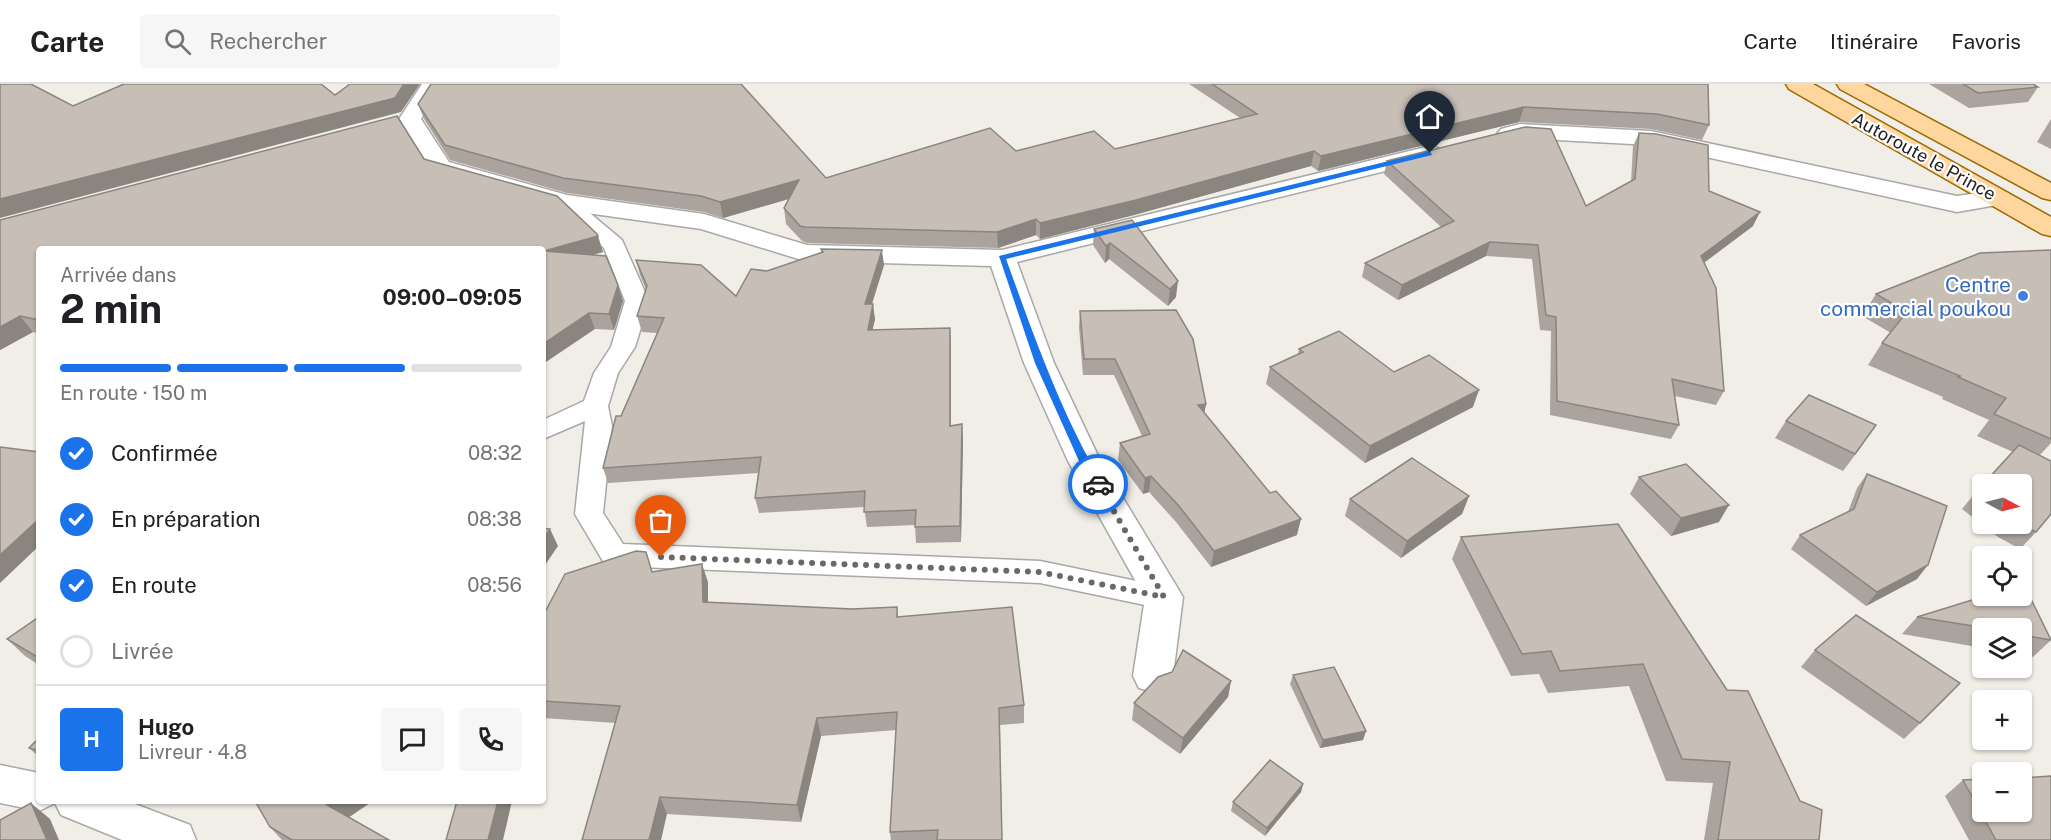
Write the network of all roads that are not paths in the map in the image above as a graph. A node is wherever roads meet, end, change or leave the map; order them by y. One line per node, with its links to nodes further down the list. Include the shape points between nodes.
1 (432, 84): 8 (street, via 399,122 440,166)
2 (1797, 84): 7 (main road, Autoroute le Prince)
3 (1848, 84): 6 (main road, Autoroute le Prince)
4 (1485, 140): 7 (street, via 1520,131 1651,138 1957,204)
5 (1451, 148): 10 (street)
6 (2051, 194)
7 (1999, 198): 9 (main road, Autoroute le Prince)
8 (565, 202): 10 (street, via 704,222 805,254); 11 (lane, via 614,244 637,301 623,347 606,373)
9 (2051, 228)
10 (1002, 258): 13 (street, via 1040,363 1084,461)
11 (595, 406): 12 (lane); 13 (lane, via 600,426 589,514 614,555 1040,572)
12 (546, 429)
13 (1164, 597): 14 (street)
14 (1152, 676)
15 (0, 784): 16 (street)
16 (36, 791)
17 (84, 804): 18 (street)
18 (174, 840)

